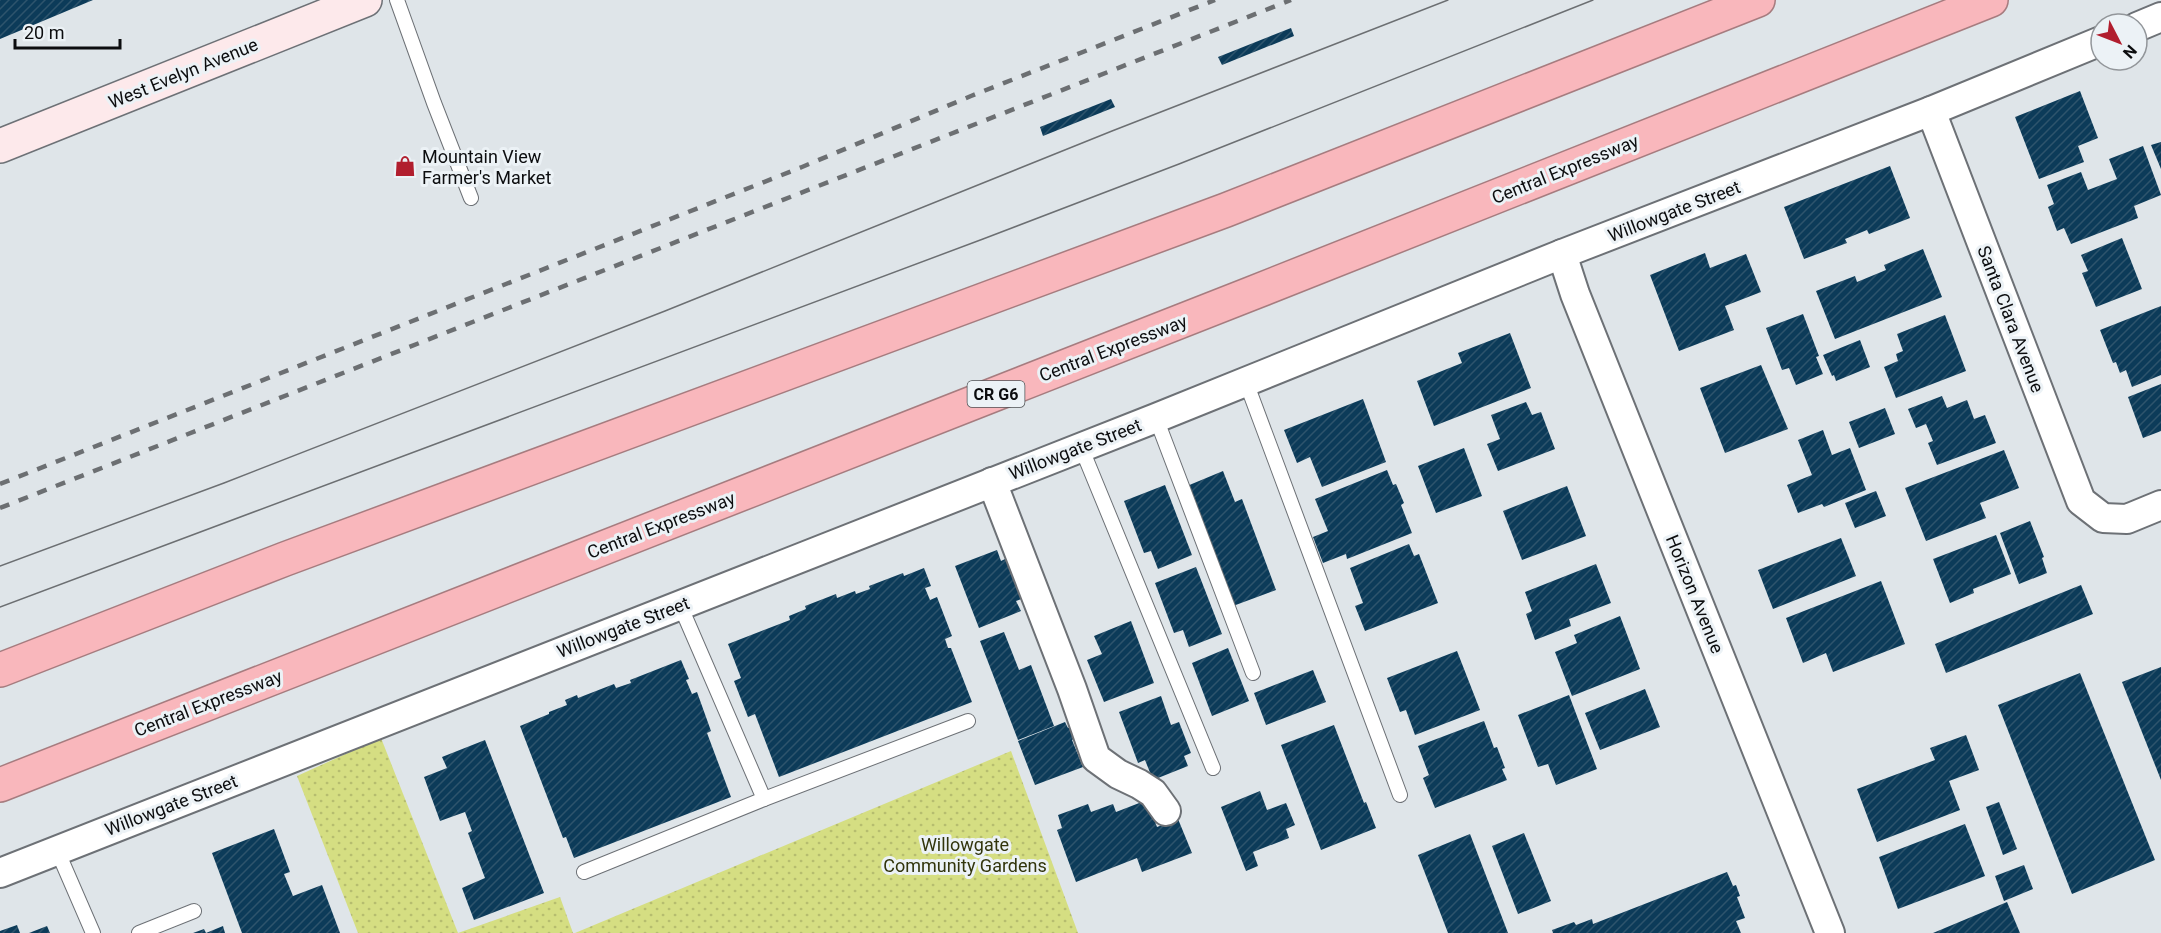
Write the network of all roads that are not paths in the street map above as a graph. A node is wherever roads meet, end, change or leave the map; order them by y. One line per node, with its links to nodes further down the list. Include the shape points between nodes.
1 (365, 0): 7 (main road, West Evelyn Avenue)
2 (397, 0): 8 (lane)
3 (1758, 0): 16 (highway, via 1226,210 285,559)
4 (1991, 0): 20 (highway, Central Expressway / CR G6)
5 (2089, 47): 6 (street, Willowgate Street)
6 (1931, 111): 9 (street, Willowgate Street); 14 (street, Santa Clara Avenue, via 2081,501 2103,518 2127,519)
7 (0, 146)
8 (471, 198)
9 (1562, 254): 10 (street, Willowgate Street); 30 (street, Horizon Avenue)
10 (1246, 382): 11 (street, Willowgate Street); 21 (lane)
11 (1156, 418): 12 (street, Willowgate Street); 17 (lane)
12 (1082, 447): 13 (street, Willowgate Street); 19 (lane)
13 (992, 482): 15 (street, Willowgate Street); 23 (street, via 1096,758 1153,793)
14 (2161, 506)
15 (680, 605): 22 (lane); 24 (street, Willowgate Street)
16 (0, 670)
17 (1253, 673)
18 (968, 721): 22 (lane)
19 (1213, 768)
20 (0, 785)
21 (1400, 795)
22 (764, 799): 25 (lane)
23 (1167, 811)
24 (57, 850): 26 (street, Willowgate Street); 28 (lane)
25 (584, 872)
26 (0, 873)
27 (194, 910): 29 (lane)
28 (93, 933)
29 (139, 933)
30 (1830, 933)

